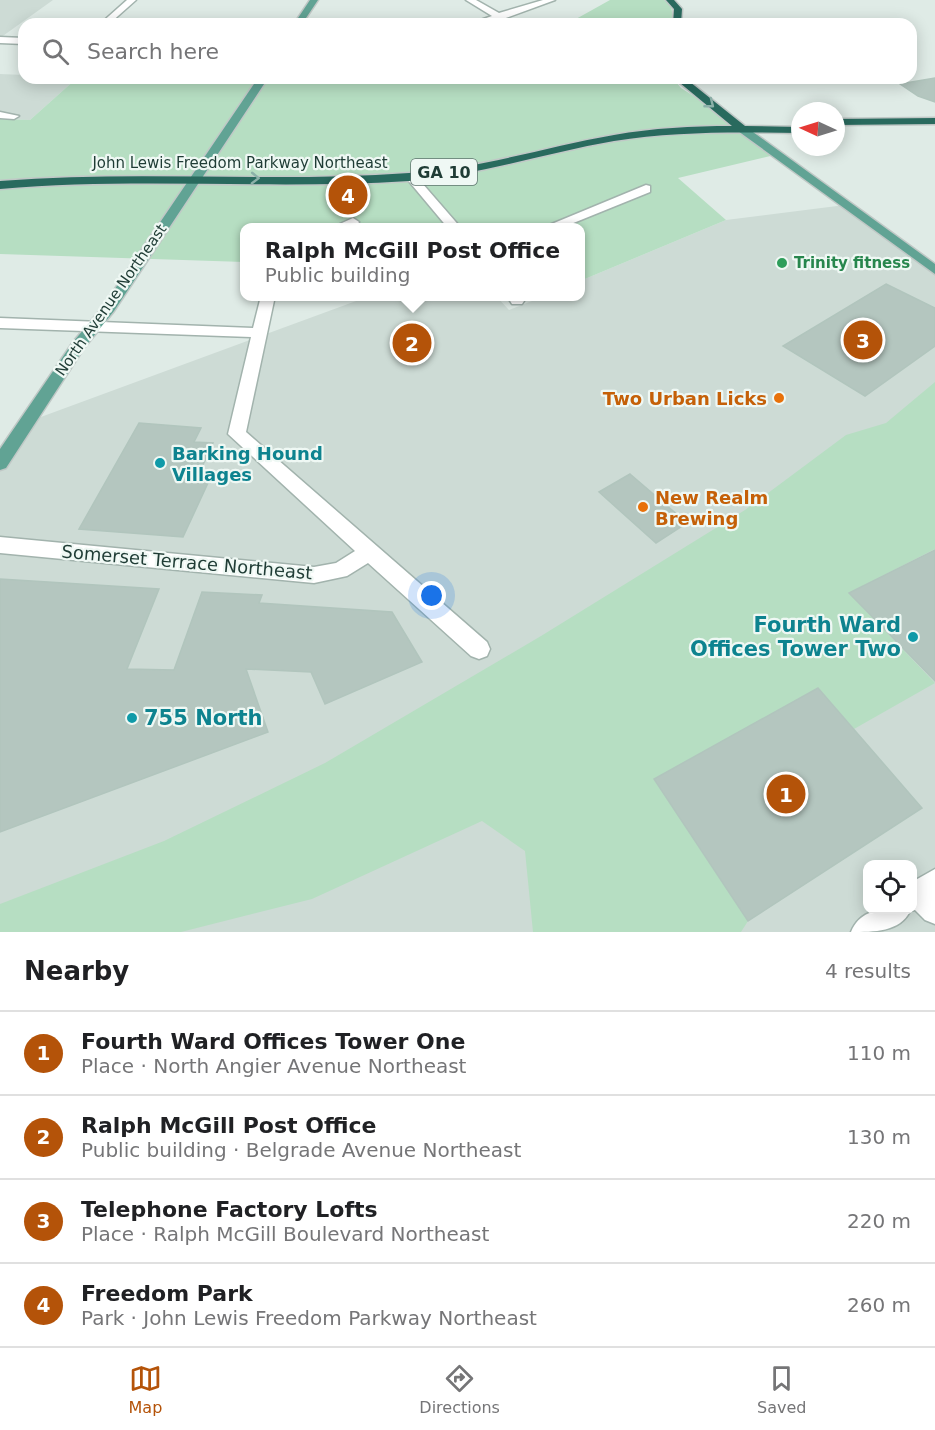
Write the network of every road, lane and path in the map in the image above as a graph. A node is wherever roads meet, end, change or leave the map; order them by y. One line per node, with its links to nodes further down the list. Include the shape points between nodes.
1 (132, 0): 7 (street)
2 (314, 0): 8 (main road)
3 (470, 0): 6 (street)
4 (551, 0): 6 (street)
5 (670, 0): 10 (highway, via 678,9)
6 (500, 17): 9 (street)
7 (111, 18)
8 (302, 18)
9 (496, 18)
10 (677, 18)
11 (0, 40): 12 (street)
12 (18, 41)
13 (259, 84): 24 (main road, North Avenue Northeast)
14 (687, 84): 20 (highway, one-way to 20)
15 (0, 115): 16 (street)
16 (14, 116)
17 (935, 121): 19 (highway)
18 (791, 122): 20 (highway, John Lewis Freedom Parkway Northeast / GA 10)
19 (845, 122)
20 (737, 125): 21 (highway, John Lewis Freedom Parkway Northeast / GA 10); 24 (highway, John Lewis Freedom Parkway Northeast / GA 10, via 649,125 601,130 416,165); 26 (highway, John Lewis Freedom Parkway Northeast / GA 10, via 616,138); 33 (main road)
21 (791, 128)
22 (845, 130): 23 (highway)
23 (935, 131)
24 (200, 172): 25 (highway, John Lewis Freedom Parkway Northeast / GA 10, via 73,168); 26 (highway, John Lewis Freedom Parkway Northeast / GA 10, one-way to 26, via 348,179); 27 (highway, John Lewis Freedom Parkway Northeast / GA 10); 36 (main road, North Avenue Northeast)
25 (0, 175)
26 (411, 177): 31 (street)
27 (0, 185)
28 (646, 189): 32 (street)
29 (353, 222): 30 (street)
30 (350, 223)
31 (450, 223)
32 (561, 223)
33 (935, 270)
34 (267, 301): 37 (street)
35 (0, 323): 36 (street)
36 (94, 327): 37 (street); 38 (main road, North Avenue Northeast)
37 (259, 333): 40 (street, via 237,434)
38 (0, 463)
39 (0, 545): 40 (street, Somerset Terrace Northeast, via 314,574 340,570)
40 (370, 552): 41 (street)
41 (478, 649)
42 (919, 899): 43 (street)
43 (865, 932)

